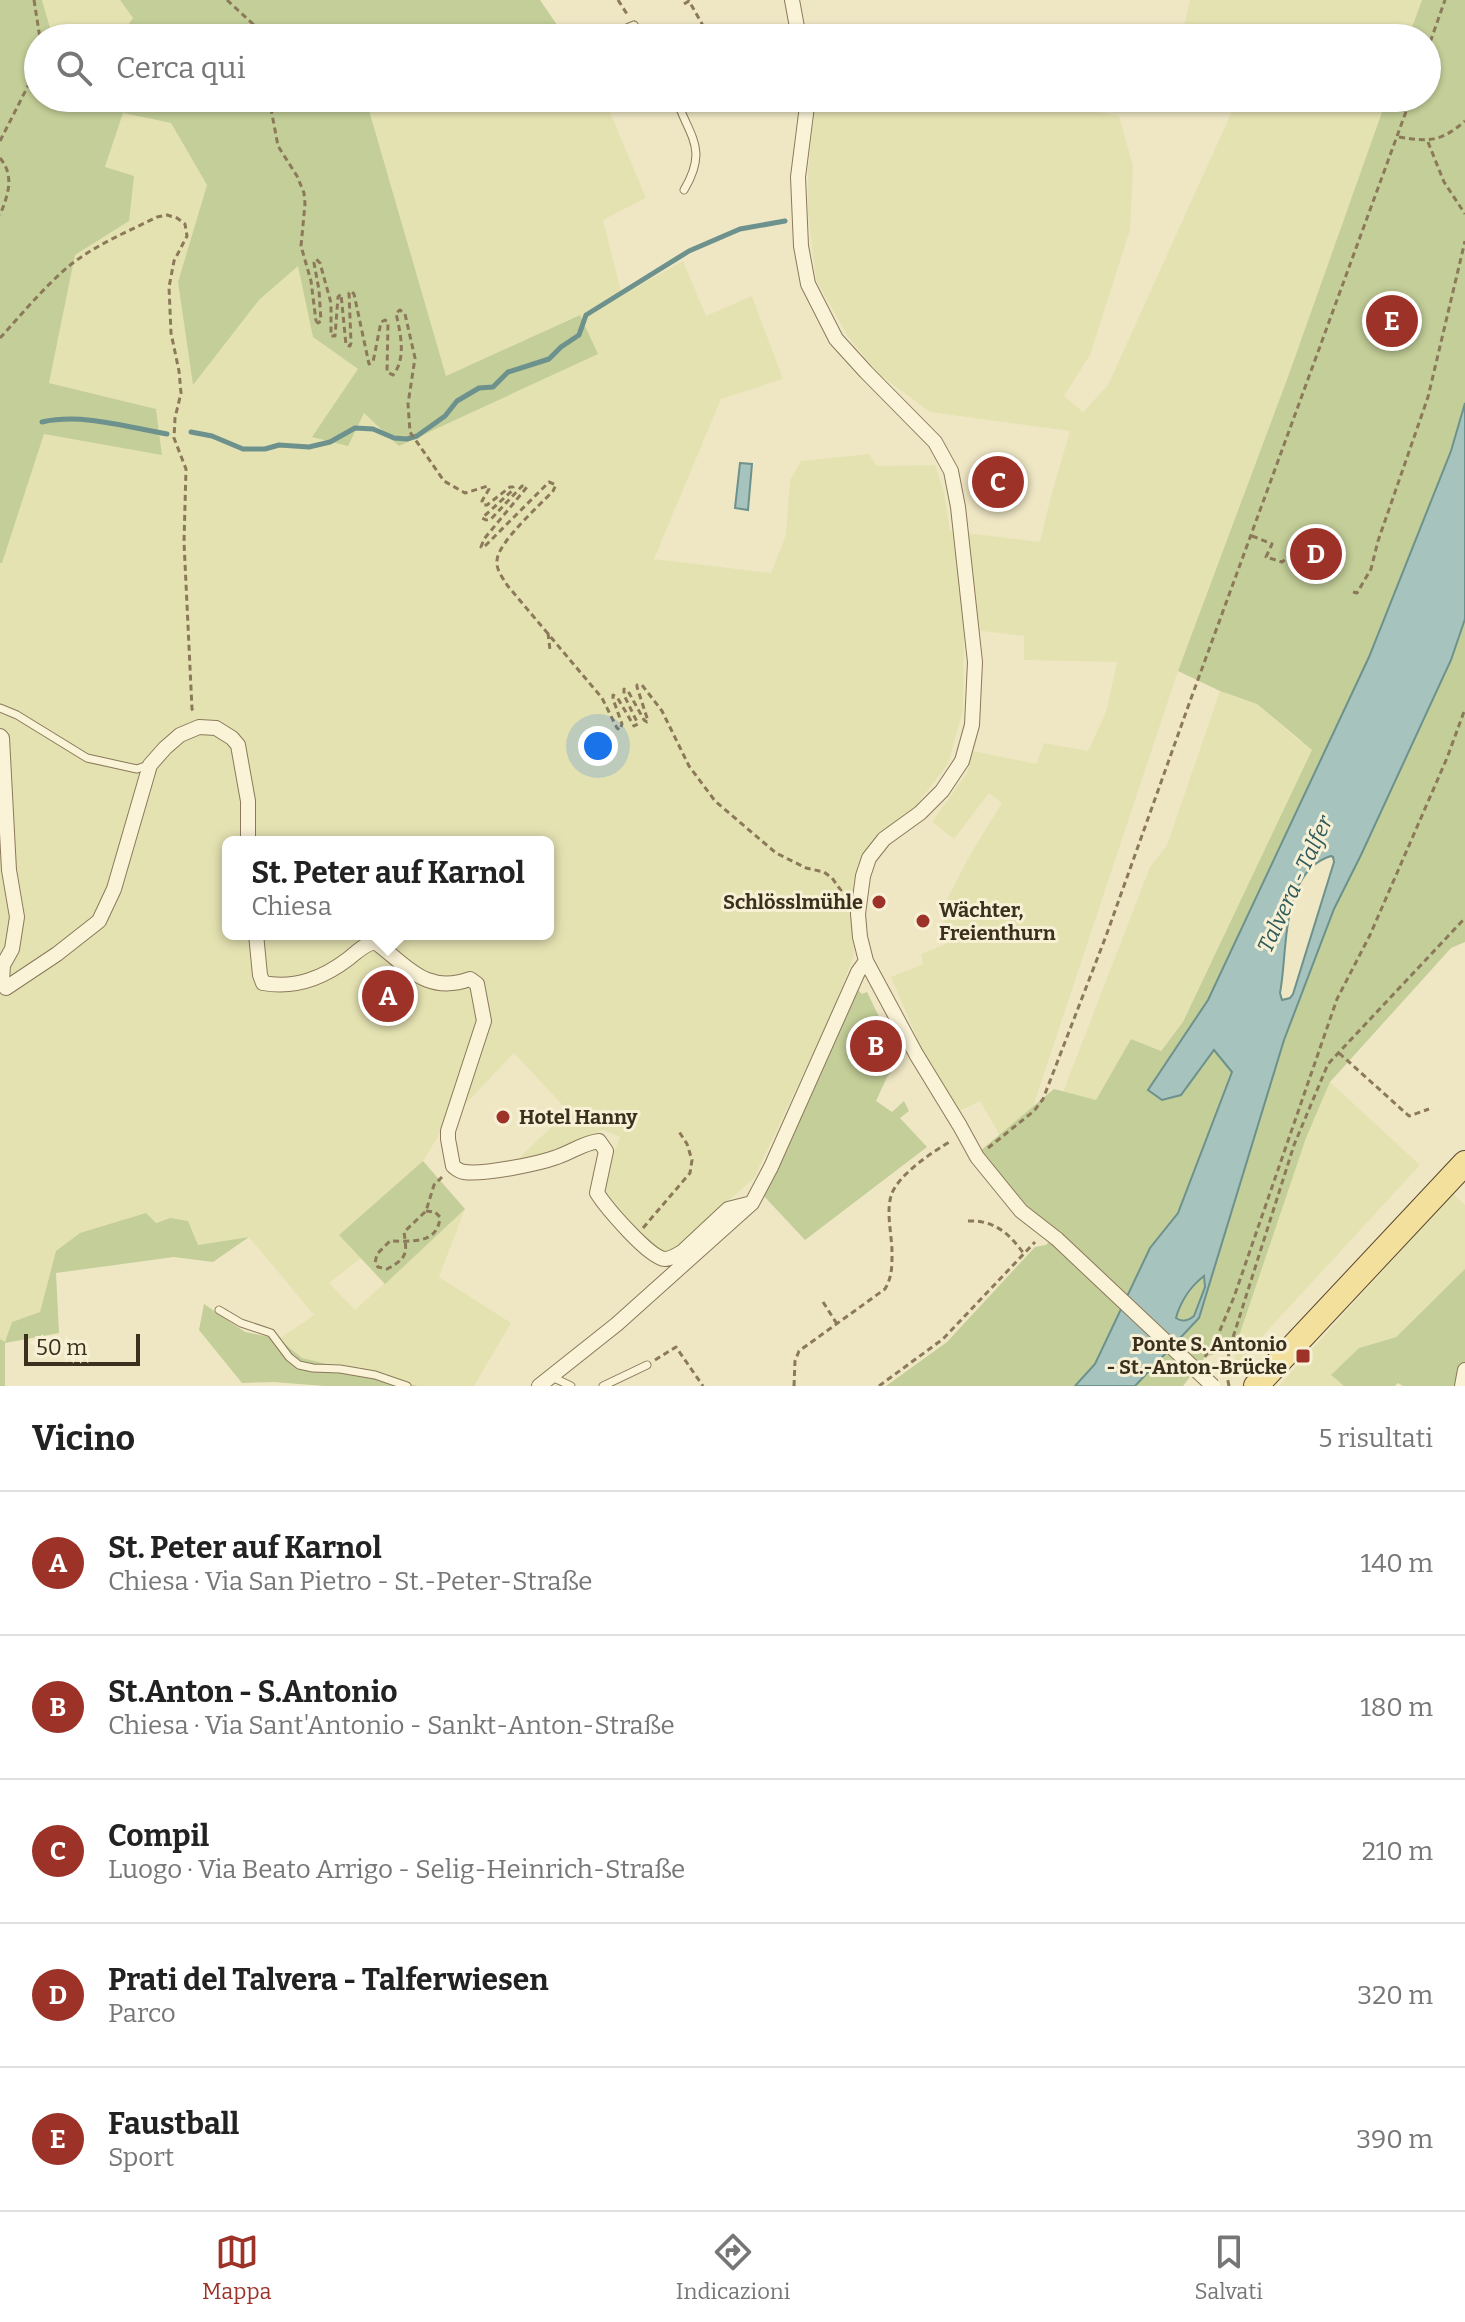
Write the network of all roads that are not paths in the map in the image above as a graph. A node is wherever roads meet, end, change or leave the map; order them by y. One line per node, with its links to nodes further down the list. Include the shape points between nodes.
1 (792, 0): 2 (street)
2 (796, 24)
3 (681, 112): 5 (lane, via 695,140 696,162)
4 (806, 112): 11 (street, via 798,177 808,284 836,339 935,442 951,471 975,662 972,725 962,761 942,791 869,858 858,914)
5 (684, 190)
6 (0, 708): 8 (lane, via 87,758 137,769)
7 (0, 736): 12 (street, via 17,917 12,949 3,965)
8 (150, 765): 9 (street, via 180,735 199,727 216,728 232,738 238,745 248,801); 12 (street, via 114,889 99,921)
9 (248, 836)
10 (257, 940): 14 (street, via 263,983 289,985 320,977 375,942 420,976 445,984 470,979 477,984 484,1021 448,1131 455,1168 461,1172 523,1166 599,1141 606,1151 597,1193 635,1237 664,1259 682,1252 728,1209)
11 (866, 961): 14 (street); 22 (street, bridge, via 977,1157 1021,1211)
12 (3, 989)
13 (1465, 1163): 23 (main road)
14 (752, 1203): 18 (street)
15 (219, 1310): 19 (lane, via 271,1333 299,1365 375,1375)
16 (647, 1365): 21 (lane)
17 (1465, 1370): 24 (street)
18 (545, 1381): 20 (lane)
19 (407, 1386)
20 (571, 1386)
21 (603, 1386)
22 (1213, 1386)
23 (1256, 1386)
24 (1462, 1386)

